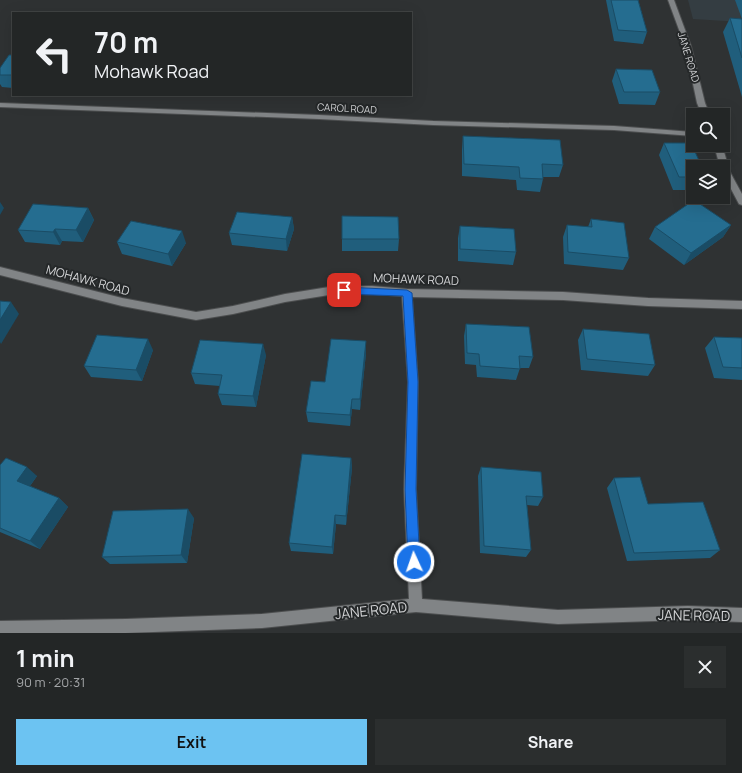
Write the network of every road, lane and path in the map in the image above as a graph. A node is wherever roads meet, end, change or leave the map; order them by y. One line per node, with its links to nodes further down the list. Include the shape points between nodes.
1 (671, 0): 3 (street, JANE ROAD, via 688,46)
2 (0, 105): 4 (street, CAROL ROAD, via 614,128)
3 (703, 108)
4 (686, 133)
5 (720, 152): 6 (street, via 726,172)
6 (742, 202)
7 (0, 272): 8 (street, MOHAWK ROAD, via 122,302 196,316 329,291 372,290)
8 (407, 293): 9 (street, MOHAWK ROAD, via 563,296); 10 (street, via 413,382 410,489)
9 (742, 305)
10 (416, 605): 11 (street, JANE ROAD, via 558,617 688,613); 12 (street, JANE ROAD, via 262,621)
11 (742, 615)
12 (0, 628)

